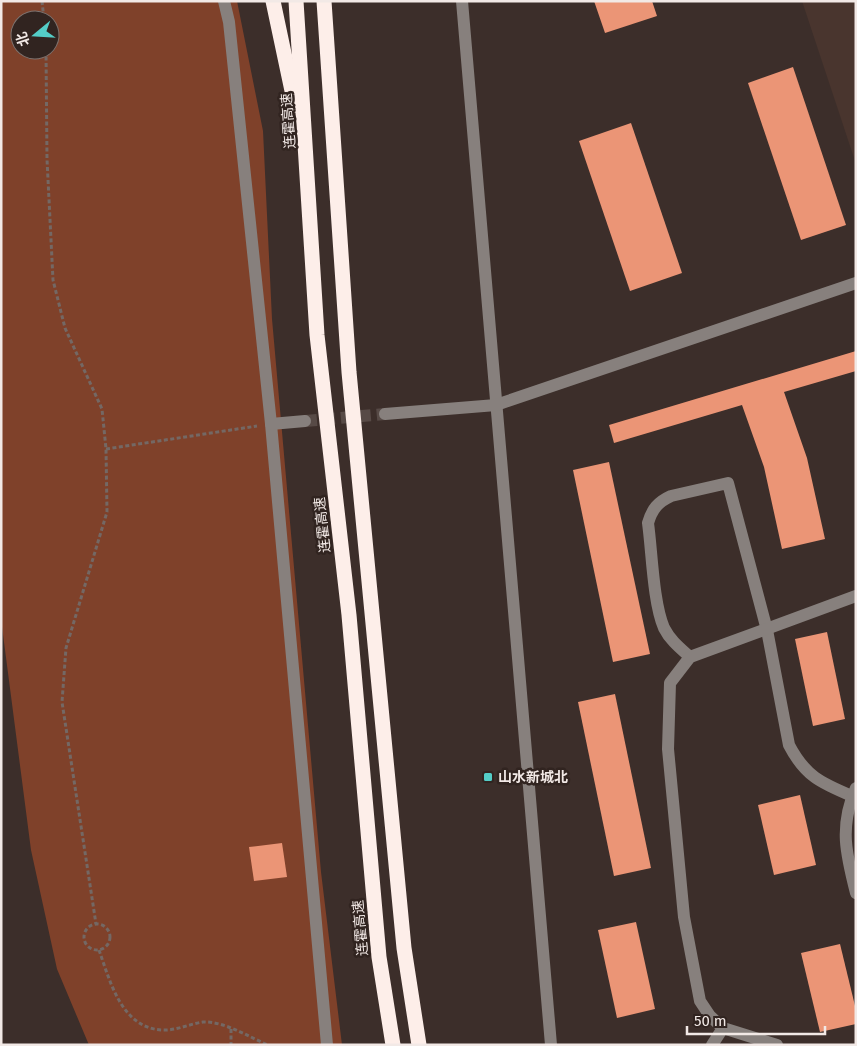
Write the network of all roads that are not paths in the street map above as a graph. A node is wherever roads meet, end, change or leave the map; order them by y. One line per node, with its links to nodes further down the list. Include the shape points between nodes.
1 (224, 1): 11 (street, via 229,22)
2 (273, 1): 6 (highway)
3 (296, 1): 6 (highway, 连霍高速)
4 (324, 1): 20 (highway, via 349,372 404,948)
5 (462, 1): 8 (street)
6 (306, 157): 19 (highway, 连霍高速, via 317,336 349,615 379,957)
7 (856, 283): 8 (street)
8 (496, 405): 9 (street); 21 (street)
9 (385, 414)
10 (305, 421): 11 (street)
11 (270, 424): 18 (street)
12 (856, 596): 13 (street)
13 (767, 630): 14 (street); 14 (street, via 728,483 671,496 655,506 650,514 649,533 664,628); 15 (street, via 789,745 798,762 810,775)
14 (690, 657): 17 (street, via 670,683 669,759 684,917 700,1002)
15 (854, 792): 16 (street, via 848,806 844,833)
16 (856, 893)
17 (723, 1028): 22 (street); 23 (street)
18 (328, 1045)
19 (394, 1045)
20 (419, 1045)
21 (551, 1045)
22 (712, 1045)
23 (777, 1045)

